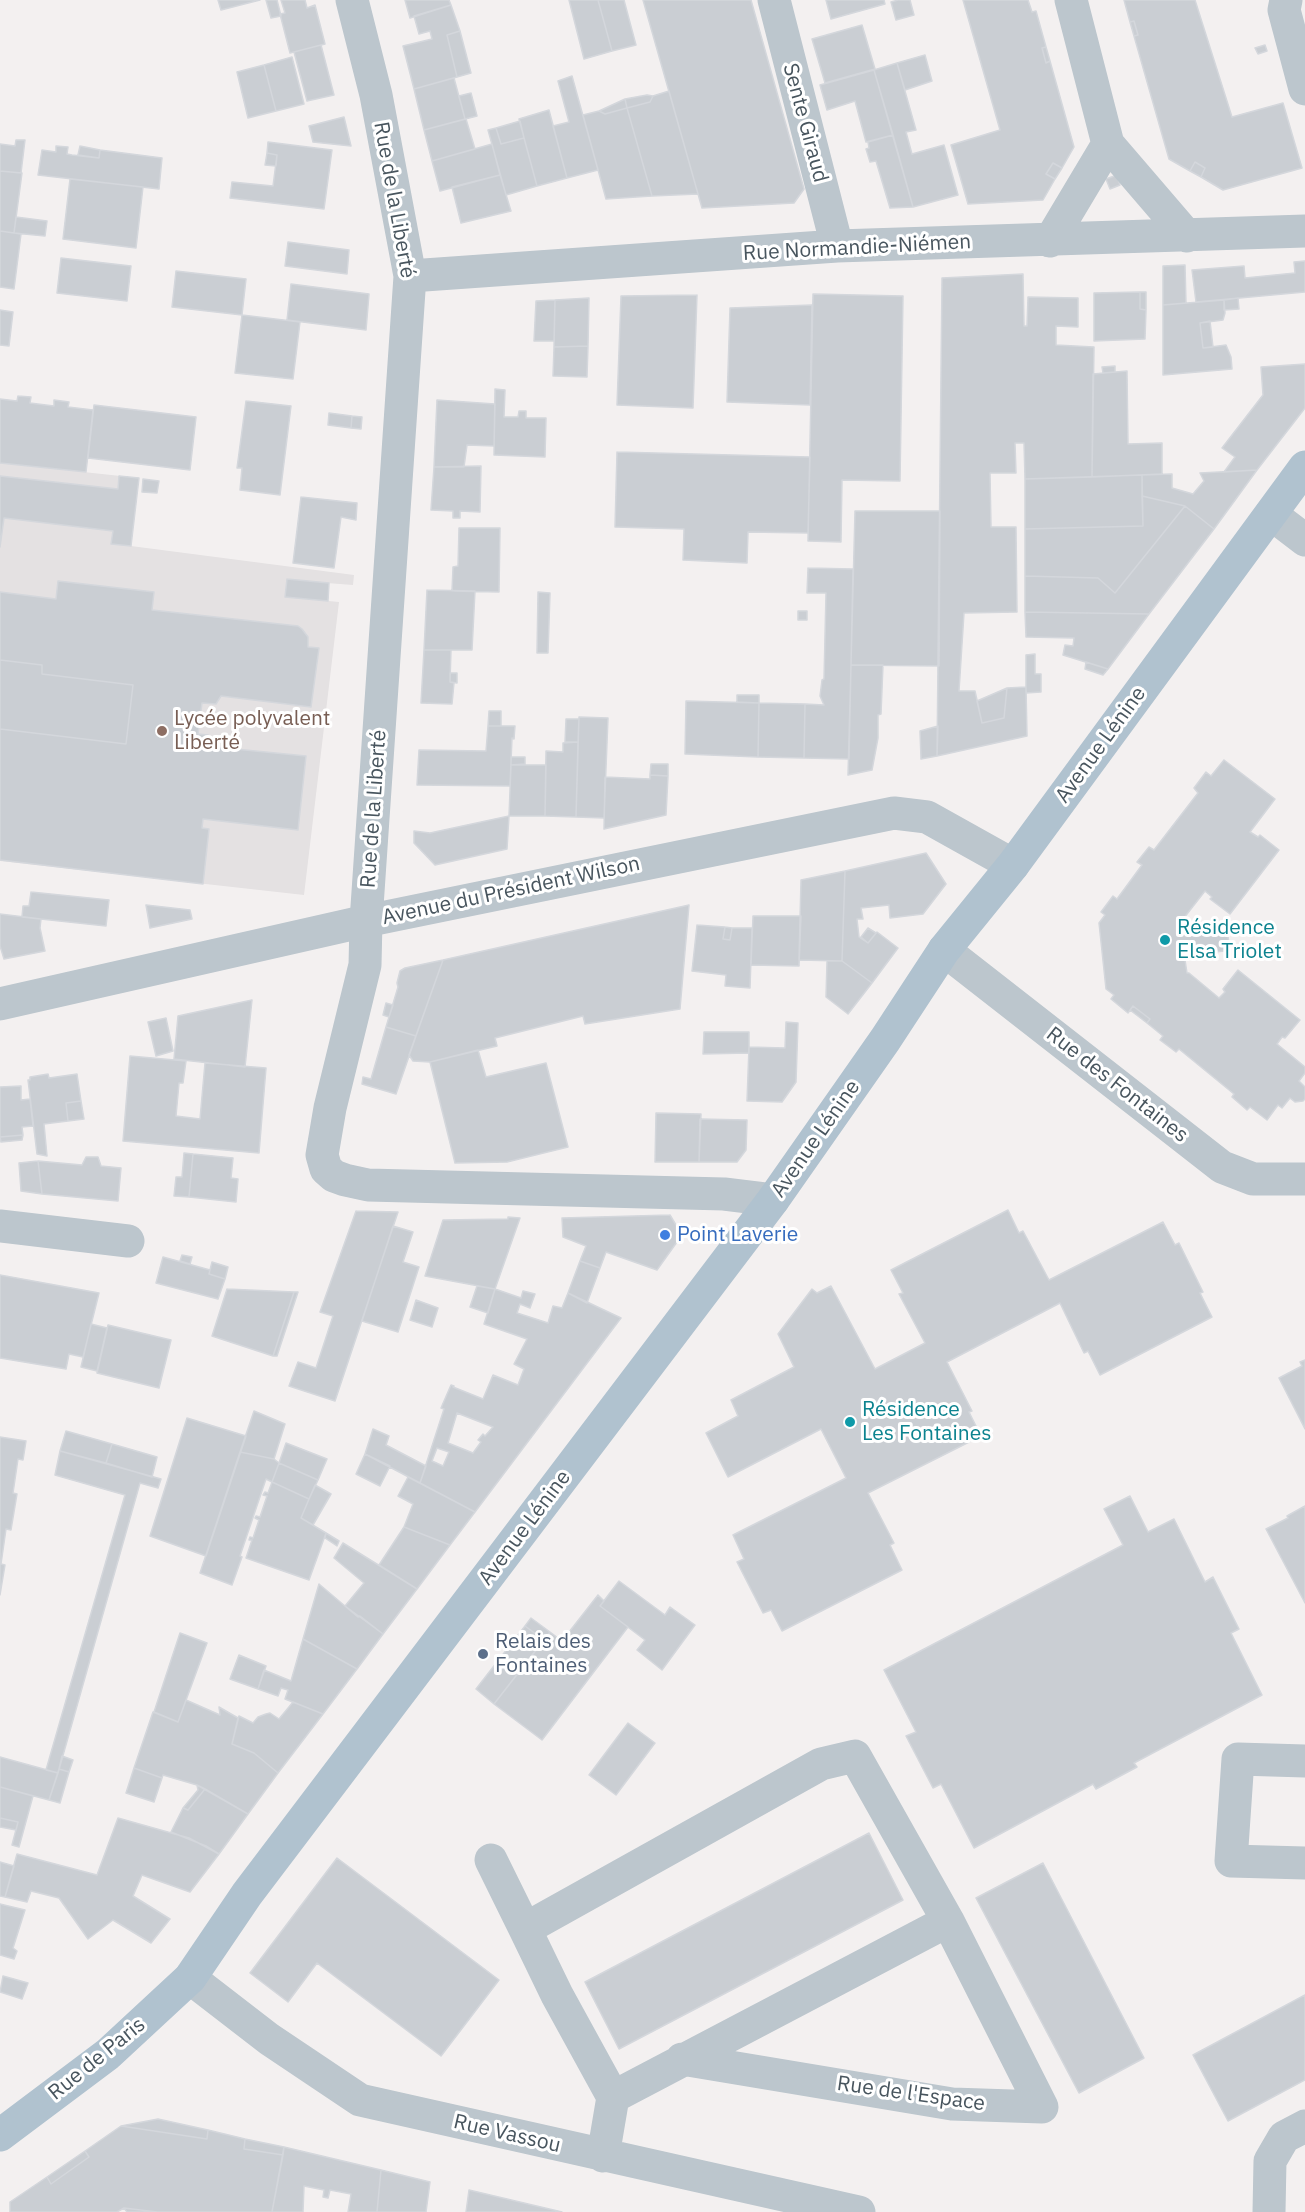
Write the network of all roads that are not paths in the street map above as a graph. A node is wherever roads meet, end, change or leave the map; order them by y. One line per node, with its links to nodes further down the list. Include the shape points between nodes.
1 (352, 0): 11 (street, Rue de la Liberté, via 376,95)
2 (774, 0): 10 (street, Sente Giraud)
3 (1071, 0): 6 (street)
4 (1286, 0): 5 (street, via 1284,10)
5 (1305, 89)
6 (1108, 144): 8 (street); 9 (street)
7 (1305, 231): 8 (street, Rue Normandie-Niémen)
8 (1187, 236): 9 (street, Rue Normandie-Niémen)
9 (1050, 241): 10 (street, Rue Normandie-Niémen)
10 (837, 246): 11 (street, Rue Normandie-Niémen)
11 (410, 276): 16 (street, Rue de la Liberté)
12 (1305, 467): 13 (main road, Avenue Lénine)
13 (1271, 514): 14 (street); 15 (main road, Avenue Lénine)
14 (1305, 540)
15 (1013, 865): 16 (street, Avenue du Président Wilson, via 927,817 894,813); 17 (main road, Avenue Lénine)
16 (366, 921): 18 (street, Avenue du Président Wilson); 20 (street, Rue de la Liberté, via 364,974 322,1155 326,1169 334,1176 368,1185 724,1194)
17 (944, 950): 19 (street, Rue des Fontaines, via 1222,1167 1253,1179); 20 (main road, Avenue Lénine)
18 (0, 1004)
19 (1305, 1179)
20 (773, 1200): 28 (main road, Avenue Lénine, via 247,1894)
21 (0, 1226): 22 (street)
22 (129, 1241)
23 (1305, 1761): 25 (street, via 1238,1759 1231,1861)
24 (491, 1860): 27 (street)
25 (1305, 1863)
26 (948, 1921): 27 (street, Rue de l'Espace, via 855,1756 822,1764); 29 (street); 29 (street, Rue de l'Espace, via 1042,2107 952,2104)
27 (525, 1929): 30 (street)
28 (190, 1978): 32 (main road, Rue de Paris, via 108,2054); 33 (street, Rue Vassou, via 360,2100)
29 (682, 2059): 30 (street)
30 (613, 2097): 33 (street)
31 (1305, 2126): 35 (street, via 1284,2137 1270,2161)
32 (0, 2135)
33 (603, 2156): 34 (street, Rue Vassou)
34 (859, 2212)
35 (1269, 2212)

